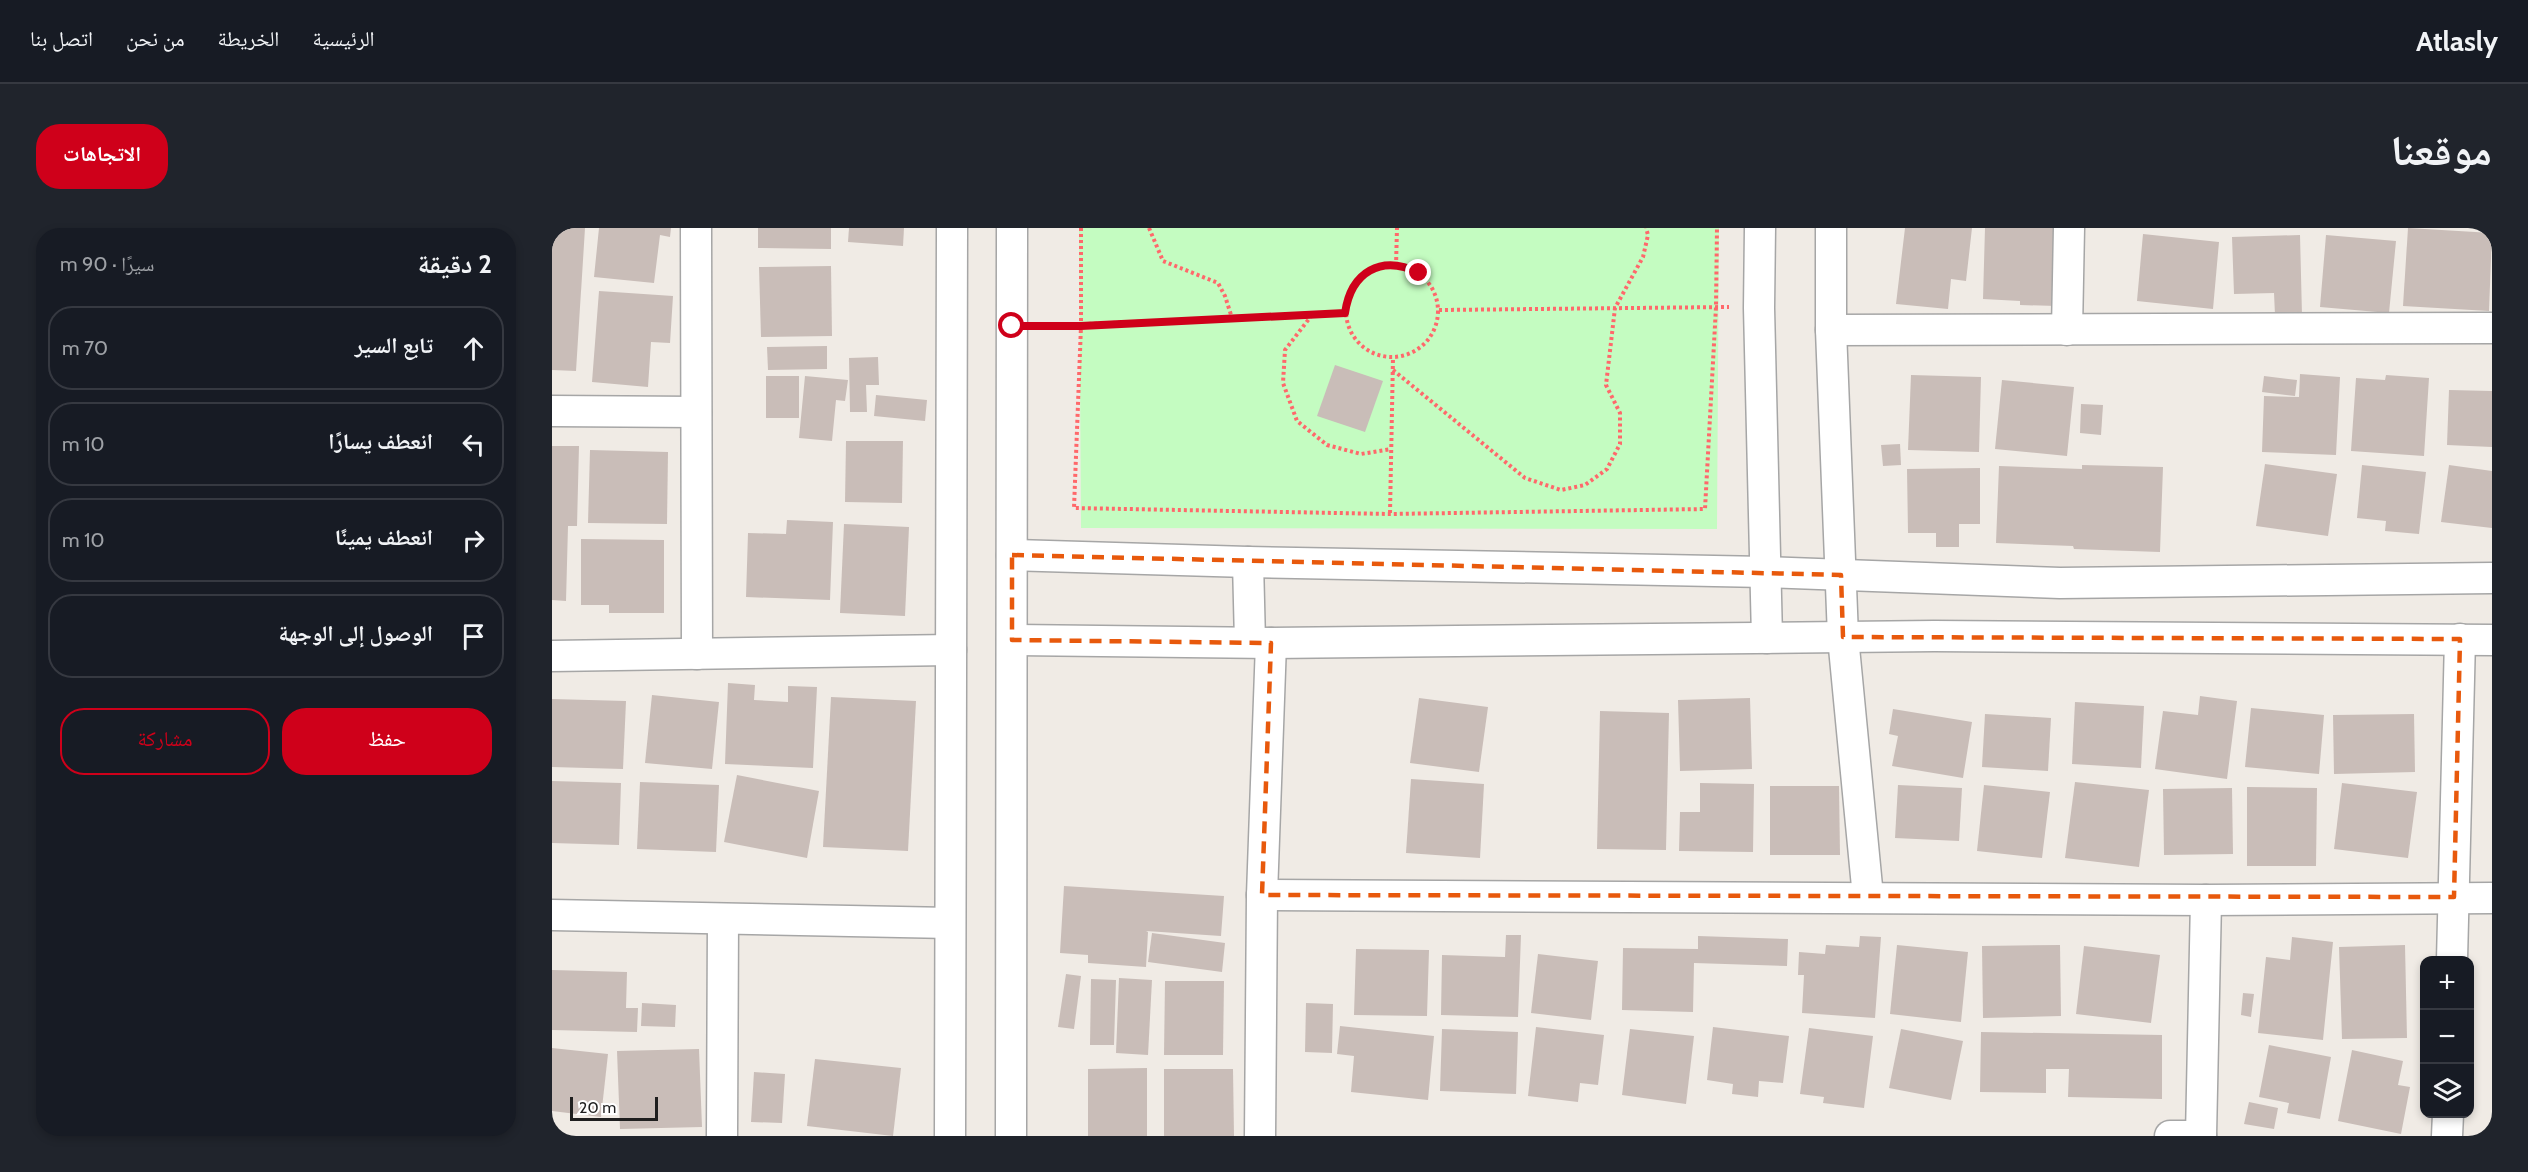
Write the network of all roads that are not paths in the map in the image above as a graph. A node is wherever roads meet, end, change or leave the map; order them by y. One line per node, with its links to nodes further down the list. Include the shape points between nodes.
1 (696, 228): 11 (street)
2 (952, 228): 23 (street)
3 (1012, 228): 12 (street)
4 (1760, 228): 14 (street)
5 (1831, 228): 8 (street)
6 (2069, 228): 9 (street)
7 (2492, 328): 9 (street)
8 (1831, 330): 9 (street); 15 (street)
9 (2067, 330)
10 (552, 411): 11 (street)
11 (696, 412): 24 (street)
12 (1012, 555): 13 (street); 20 (street)
13 (1248, 562): 14 (street); 22 (street)
14 (1765, 572): 15 (street); 18 (street)
15 (1841, 575): 16 (street, via 2060,583); 17 (street)
16 (2492, 578)
17 (1843, 637): 18 (street); 19 (street); 27 (street)
18 (1767, 638): 22 (street)
19 (2460, 639): 21 (street); 28 (street)
20 (1012, 640): 22 (street); 38 (street)
21 (2492, 640)
22 (1260, 643): 26 (street)
23 (951, 650): 24 (street); 33 (street)
24 (697, 654): 25 (street)
25 (552, 656)
26 (1262, 895): 27 (street); 39 (street)
27 (1868, 897): 30 (street)
28 (2454, 897): 29 (street); 30 (street); 34 (street)
29 (2492, 897)
30 (2206, 900): 41 (street)
31 (552, 915): 32 (street)
32 (723, 919): 33 (street); 36 (street)
33 (950, 922): 37 (street)
34 (2452, 956)
35 (2448, 1118): 42 (street)
36 (722, 1136)
37 (950, 1136)
38 (1011, 1136)
39 (1260, 1136)
40 (2170, 1136): 41 (street)
41 (2201, 1136)
42 (2447, 1136)

